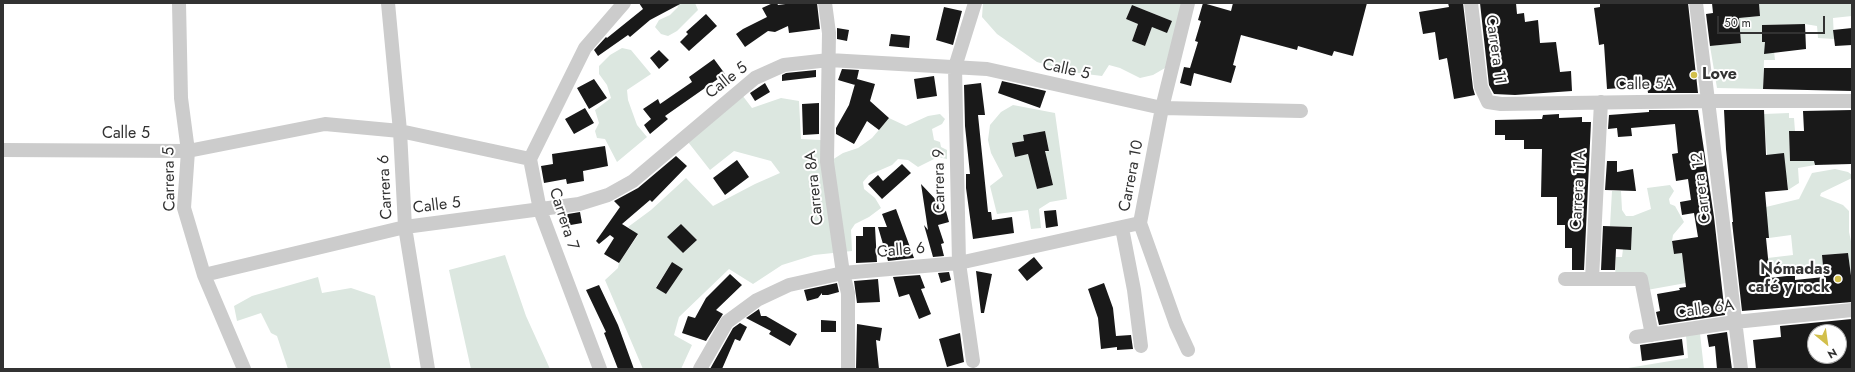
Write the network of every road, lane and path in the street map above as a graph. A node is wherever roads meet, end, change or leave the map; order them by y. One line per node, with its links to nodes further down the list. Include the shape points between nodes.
1 (179, 3): 19 (street, Carrera 5, via 181,98)
2 (388, 3): 17 (street, Carrera 6)
3 (624, 3): 20 (street, via 585,48)
4 (825, 3): 9 (street, Carrera 8A)
5 (975, 3): 10 (street, Carrera 9)
6 (1188, 3): 15 (street, Carrera 10)
7 (1471, 3): 13 (street, Carrera 11, via 1481,87)
8 (1696, 3): 11 (street, Carrera 12)
9 (829, 60): 10 (street, Calle 5); 21 (street, Calle 5, via 784,65 755,78 633,181 608,195 579,204); 26 (street, Carrera 8A, via 827,162)
10 (955, 67): 15 (street, Calle 5, via 987,69); 25 (street, Carrera 9)
11 (1708, 101): 12 (street, Calle 5A); 14 (street, Calle 5A); 31 (street, Carrera 12)
12 (1852, 101)
13 (1488, 102): 14 (street, Calle 5A)
14 (1601, 102): 29 (street, Carrera 11A)
15 (1162, 108): 16 (street, Calle 5); 22 (street, Carrera 10)
16 (1301, 111)
17 (400, 131): 19 (street, Calle 5, via 325,124); 20 (street, Calle 5); 23 (street, Carrera 6)
18 (3, 150): 19 (street, Calle 5)
19 (188, 151): 27 (street, Carrera 5, via 184,208)
20 (530, 159): 21 (street, Carrera 7)
21 (540, 210): 23 (street, Calle 5); 39 (street, Carrera 7)
22 (1140, 223): 24 (street, Calle 6); 35 (street, Carrera 10, via 1176,324)
23 (404, 227): 27 (street, Calle 5); 38 (street, Carrera 6)
24 (1122, 228): 25 (street, Calle 6); 34 (street)
25 (959, 263): 26 (street, Calle 6); 36 (street, Carrera 9)
26 (843, 273): 40 (street, Calle 6, via 789,285 757,300 728,322); 41 (street, Carrera 8A, via 848,293)
27 (204, 275): 37 (street, Carrera 5)
28 (1565, 279): 29 (street)
29 (1592, 279): 32 (street, via 1641,279)
30 (1852, 310): 31 (street, Calle 6A)
31 (1735, 322): 32 (street, Calle 6A); 42 (street, Carrera 12)
32 (1652, 335): 33 (street, Calle 6A)
33 (1636, 337)
34 (1141, 346)
35 (1188, 350)
36 (973, 360)
37 (244, 369)
38 (428, 369)
39 (600, 369)
40 (700, 369)
41 (848, 369)
42 (1741, 369)

